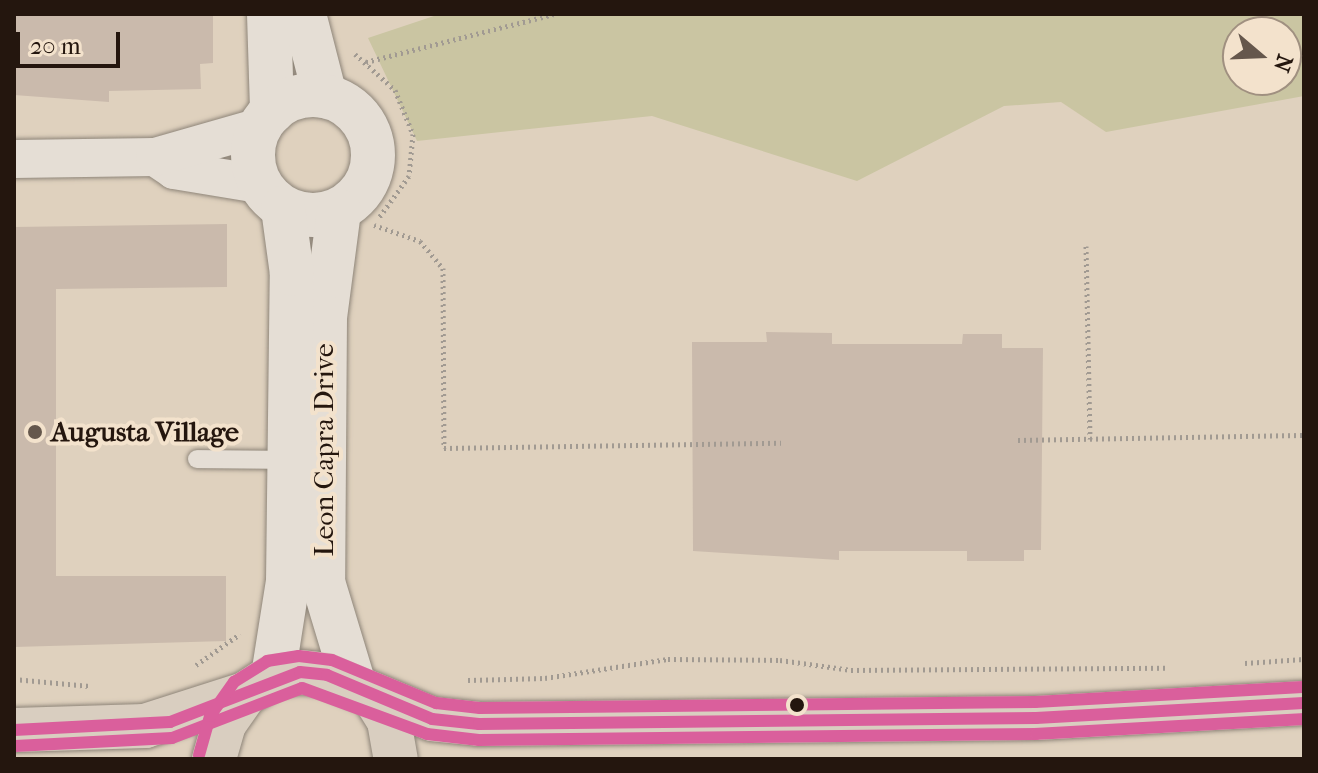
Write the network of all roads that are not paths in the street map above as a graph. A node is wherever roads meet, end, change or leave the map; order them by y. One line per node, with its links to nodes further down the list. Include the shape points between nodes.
1 (269, 14): 4 (street)
2 (304, 14): 3 (street)
3 (325, 96): 4 (street, via 287,101); 8 (street, via 356,113 373,145)
4 (266, 119): 5 (street); 7 (street, via 254,144)
5 (155, 157): 6 (street); 7 (street, via 174,170)
6 (14, 159)
7 (271, 196): 8 (street, via 301,215); 10 (street, Leon Capra Drive, via 292,274)
8 (356, 218): 10 (street, Leon Capra Drive, via 325,317)
9 (197, 459): 10 (lane)
10 (307, 460): 11 (street, Leon Capra Drive, via 288,581); 12 (street, Leon Capra Drive, via 327,613)
11 (259, 685): 12 (main road, via 327,675); 14 (main road, via 145,726); 15 (main road, via 224,724)
12 (363, 690): 13 (main road, via 432,719 479,724 1036,718); 16 (main road, via 389,721)
13 (1304, 703)
14 (14, 730)
15 (214, 759)
16 (396, 759)

